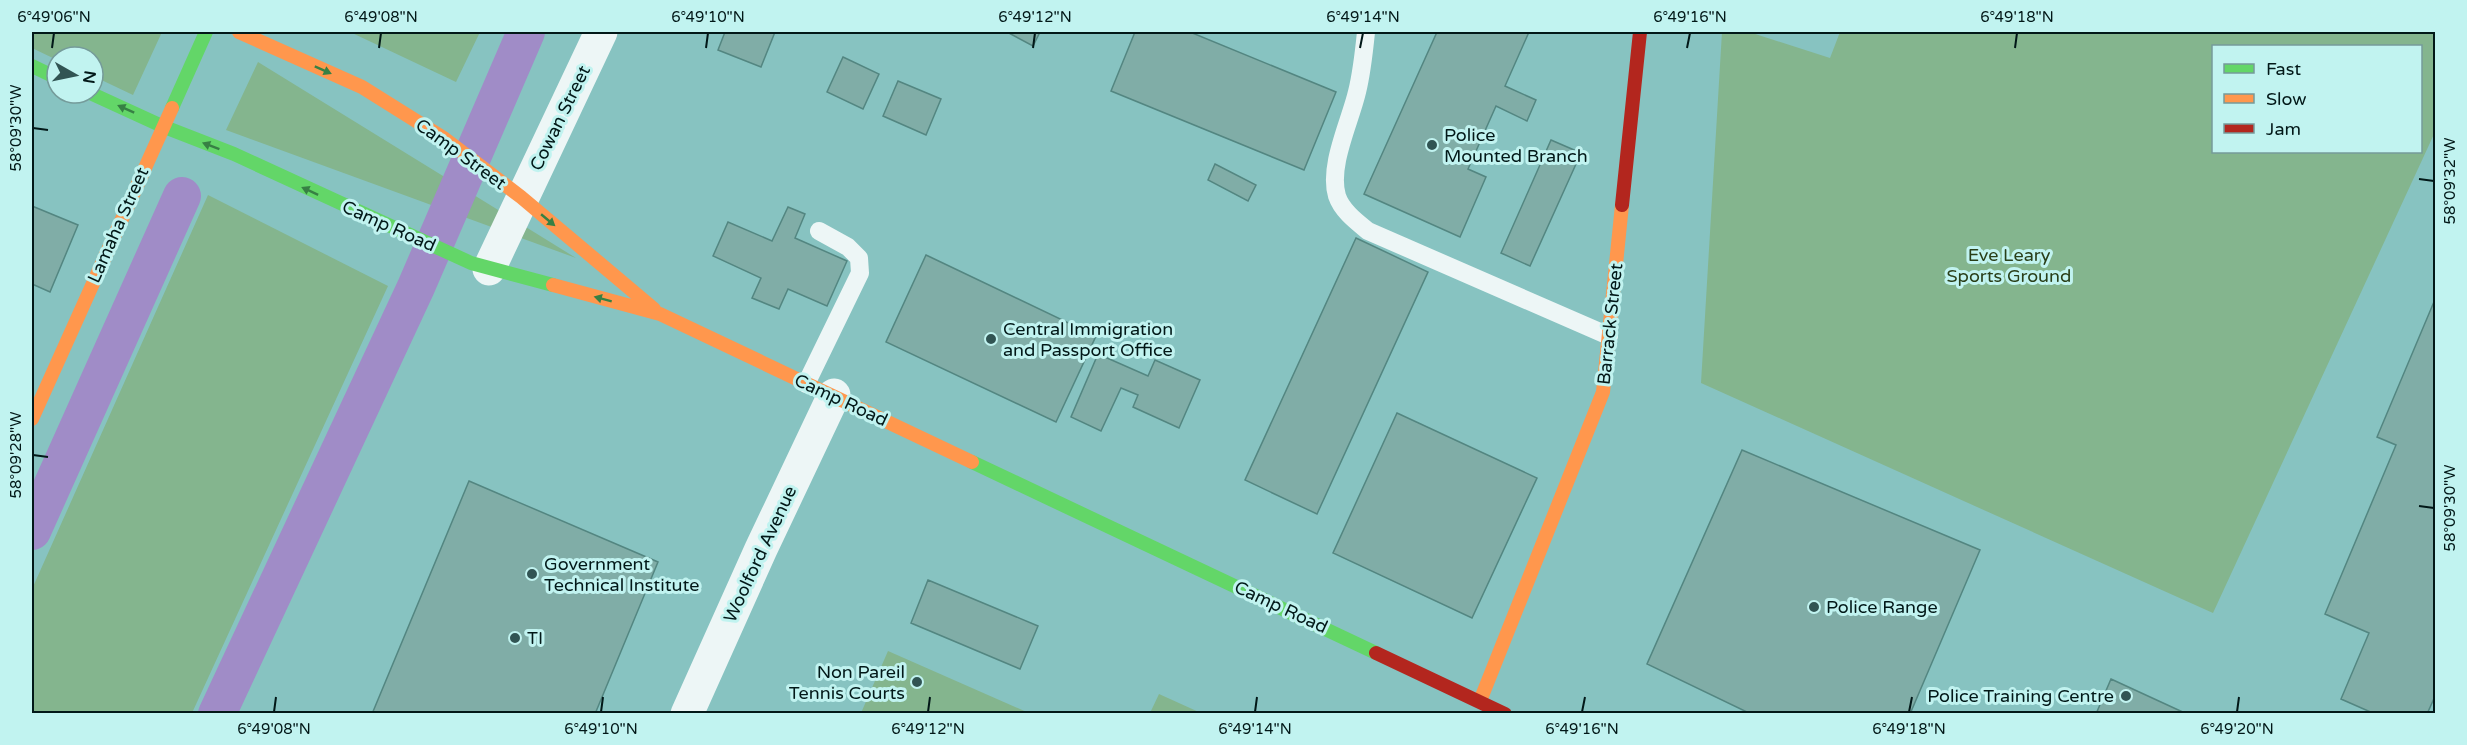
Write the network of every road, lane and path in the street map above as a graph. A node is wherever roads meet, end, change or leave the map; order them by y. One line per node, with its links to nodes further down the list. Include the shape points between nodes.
1 (206, 32): 7 (main road, Lamaha Street)
2 (239, 32): 8 (main road, Camp Street, one-way to 8, via 362,87 445,139)
3 (601, 32): 8 (street, Cowan Street)
4 (1366, 32): 12 (lane, via 1358,90 1335,177 1338,197 1346,210 1368,231)
5 (1640, 32): 12 (main road, Barrack Street)
6 (105, 100): 7 (main road, one-way to 6)
7 (162, 126): 10 (main road, Camp Road, one-way to 7, via 234,154); 14 (main road, Lamaha Street)
8 (511, 191): 10 (street, Cowan Street); 11 (main road, Camp Street, one-way to 11)
9 (819, 231): 13 (lane, via 849,247 858,258 860,273)
10 (480, 266): 11 (main road, Camp Road, one-way to 10)
11 (660, 314): 13 (main road, Camp Road)
12 (1609, 336): 15 (main road, Barrack Street, via 1603,392)
13 (820, 390): 15 (main road, Camp Road); 16 (street, Woolford Avenue, via 808,451)
14 (32, 418)
15 (1480, 701): 17 (main road, Camp Road)
16 (687, 714)
17 (1505, 714)

